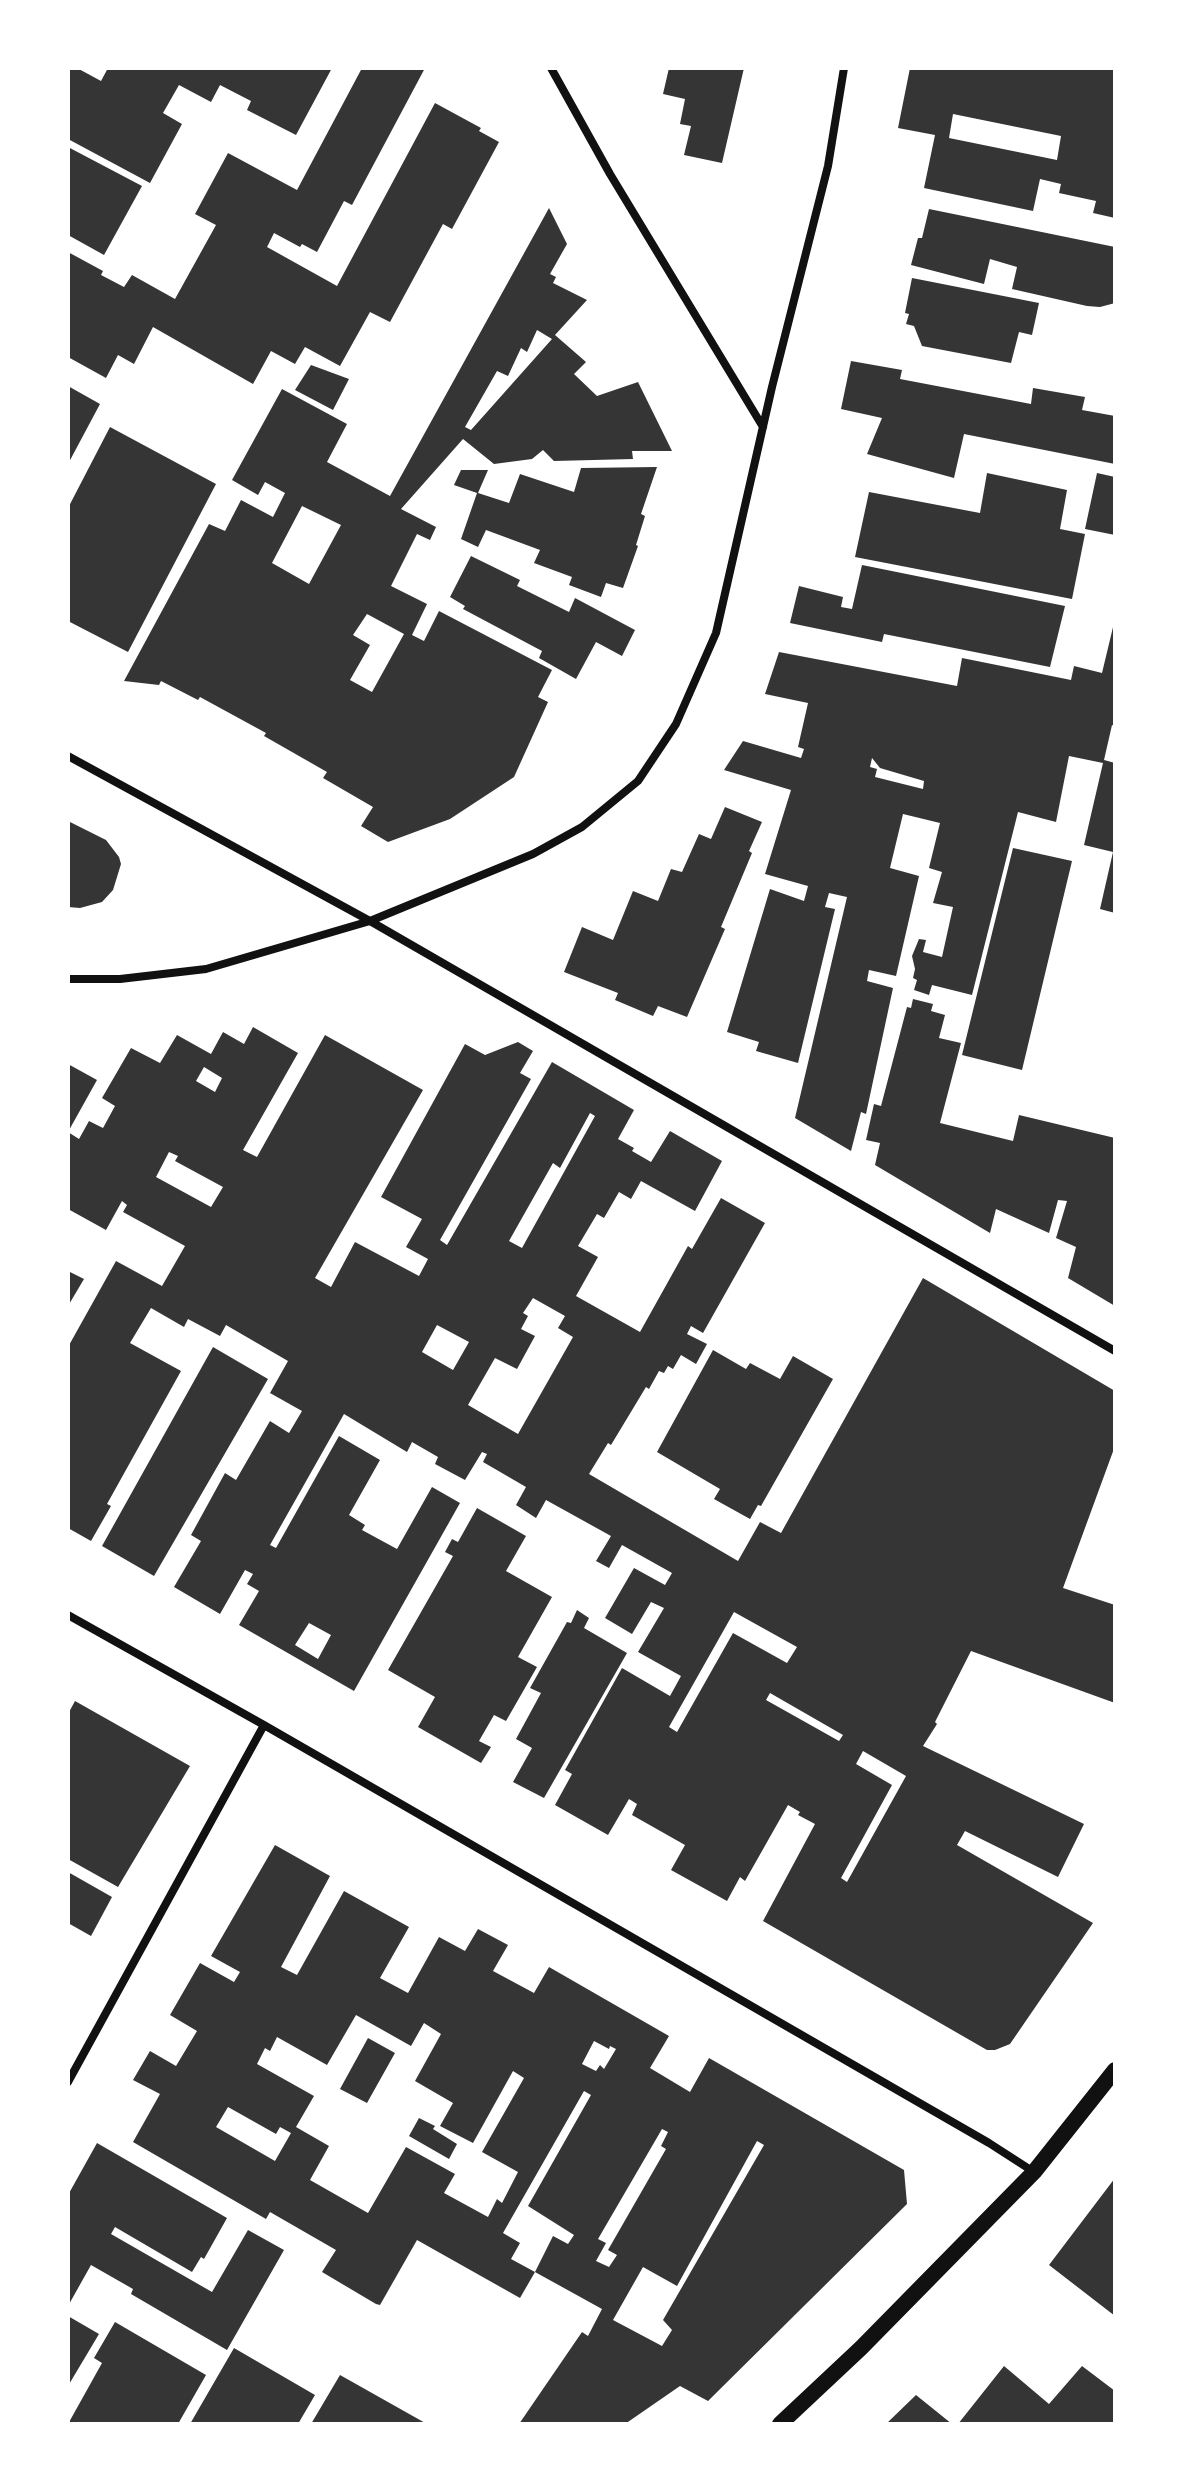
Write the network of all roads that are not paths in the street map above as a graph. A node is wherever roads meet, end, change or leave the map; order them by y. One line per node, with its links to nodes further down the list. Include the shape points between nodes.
1 (551, 68): 3 (street)
2 (844, 68): 3 (street, via 828,166)
3 (764, 428): 5 (street, via 716,633 676,724 638,781 582,827 533,854)
4 (68, 756): 5 (street)
5 (370, 921): 6 (street, via 206,969); 7 (street)
6 (68, 979)
7 (1115, 1351)
8 (68, 1615): 9 (street)
9 (264, 1725): 11 (street); 12 (street)
10 (1115, 2070): 12 (main road)
11 (68, 2082)
12 (1034, 2172): 13 (main road)
13 (780, 2424)

